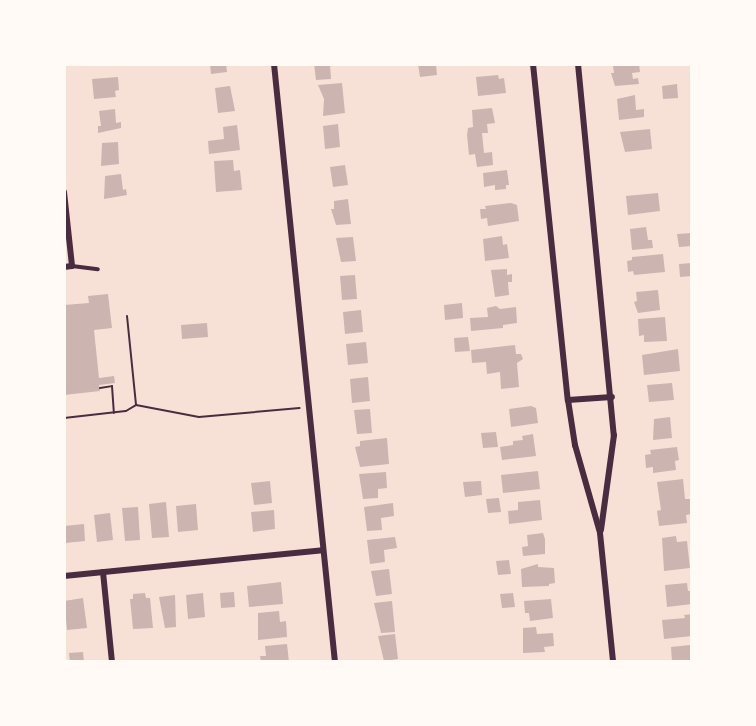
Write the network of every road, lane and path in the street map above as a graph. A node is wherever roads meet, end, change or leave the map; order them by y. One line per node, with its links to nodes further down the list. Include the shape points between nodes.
1 (274, 64): 17 (street)
2 (533, 64): 11 (street)
3 (578, 64): 10 (street)
4 (64, 192): 5 (street)
5 (72, 266): 6 (street); 7 (lane)
6 (64, 267)
7 (99, 269)
8 (127, 316): 12 (path)
9 (100, 388): 14 (path, via 112,386)
10 (612, 397): 11 (street); 16 (street, via 614,435)
11 (567, 400): 16 (street, via 575,445)
12 (136, 405): 13 (path, via 199,417); 14 (path)
13 (295, 409)
14 (114, 413): 15 (path)
15 (64, 418)
16 (600, 533): 22 (street)
17 (323, 550): 18 (street); 21 (street)
18 (103, 572): 19 (street); 20 (street)
19 (64, 576)
20 (112, 662)
21 (334, 662)
22 (613, 662)

